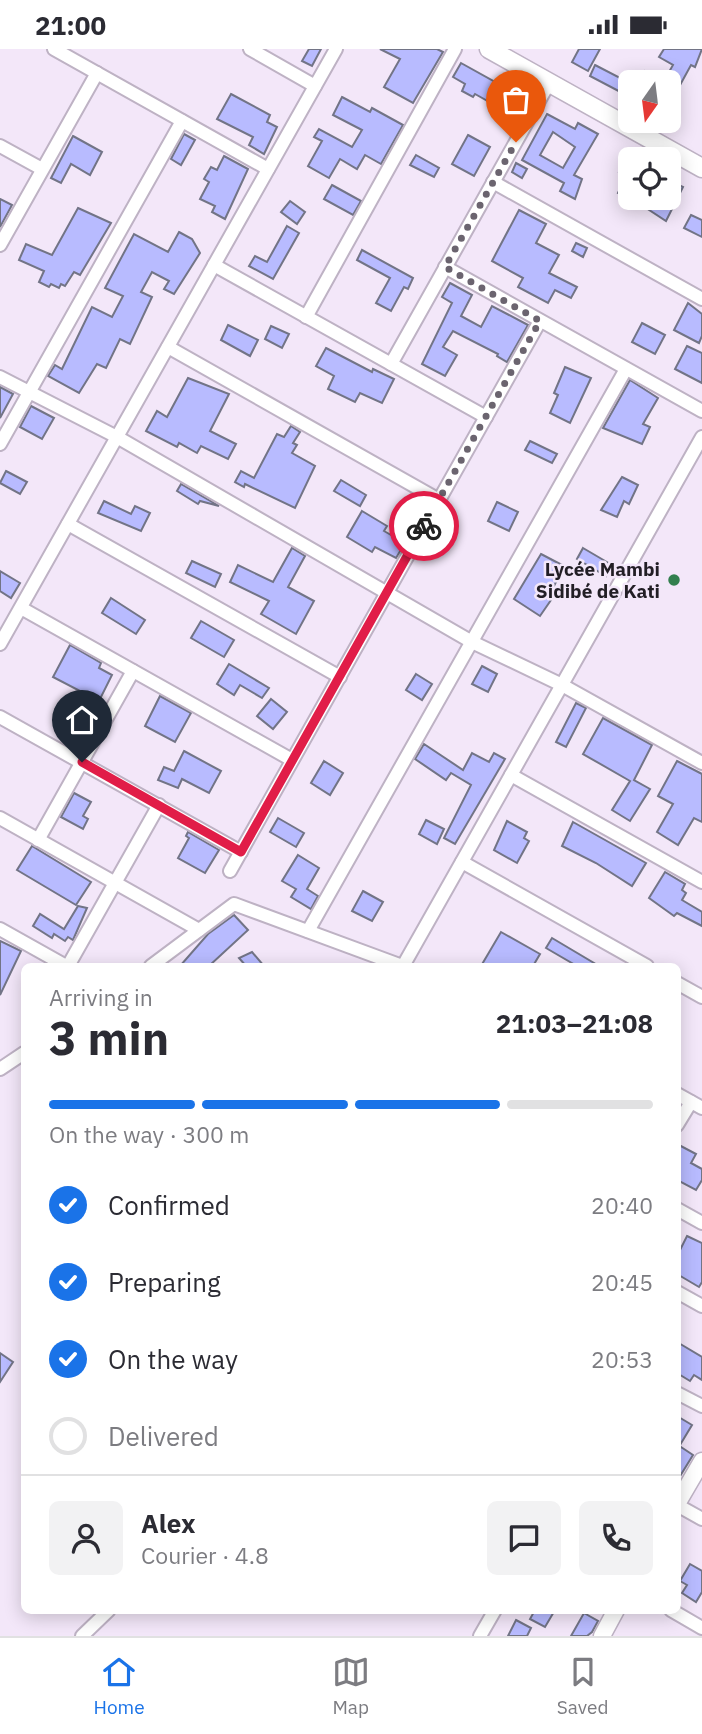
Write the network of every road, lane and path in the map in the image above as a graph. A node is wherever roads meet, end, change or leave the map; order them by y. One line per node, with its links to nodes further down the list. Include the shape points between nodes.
1 (54, 49): 6 (street)
2 (250, 49): 8 (street)
3 (336, 49): 8 (street)
4 (455, 49): 19 (street)
5 (489, 49): 7 (main road)
6 (97, 73): 9 (street); 12 (street)
7 (549, 83): 11 (main road); 14 (street)
8 (315, 86): 13 (street)
9 (182, 121): 13 (street); 25 (street)
10 (0, 145): 12 (street)
11 (702, 168)
12 (42, 169): 15 (street)
13 (268, 169): 16 (street)
14 (493, 182): 17 (street); 18 (street)
15 (0, 245)
16 (214, 265): 19 (street); 21 (street)
17 (445, 267): 20 (street); 22 (street)
18 (702, 299)
19 (306, 317): 22 (street)
20 (540, 321): 23 (street); 27 (street)
21 (167, 347): 28 (street); 31 (street)
22 (391, 364): 27 (street)
23 (626, 369): 26 (street); 35 (street)
24 (0, 377): 25 (street)
25 (29, 393): 28 (street); 30 (street)
26 (702, 411)
27 (486, 417): 31 (street)
28 (117, 437): 32 (street); 33 (street)
29 (702, 437): 39 (street)
30 (0, 444)
31 (439, 500): 33 (street)
32 (68, 524): 34 (street); 38 (street)
33 (386, 594): 35 (street); 38 (street)
34 (20, 608): 36 (street); 37 (street)
35 (472, 642): 39 (street); 55 (street)
36 (0, 644)
37 (133, 671): 41 (street); 42 (street)
38 (340, 677): 41 (street)
39 (561, 685): 43 (street); 44 (street)
40 (0, 717): 42 (street)
41 (292, 760): 48 (street)
42 (82, 762): 45 (street); 47 (street)
43 (702, 763)
44 (511, 775): 49 (street); 51 (street)
45 (159, 806): 48 (street); 52 (street)
46 (0, 818): 47 (street)
47 (38, 840): 52 (street)
48 (241, 852): 50 (street)
49 (462, 862): 60 (street); 61 (street)
50 (230, 871)
51 (702, 882)
52 (115, 883): 54 (street); 57 (street)
53 (0, 929): 56 (street)
54 (199, 930): 55 (street, via 233,904); 58 (street)
55 (308, 931): 59 (street)
56 (62, 963)
57 (69, 963)
58 (155, 963)
59 (395, 963)
60 (405, 963)
61 (642, 963)
62 (681, 985): 63 (street)
63 (702, 997)
64 (21, 1055): 65 (street)
65 (0, 1069)
66 (696, 1105): 67 (street)
67 (681, 1121)
68 (681, 1211): 69 (street)
69 (702, 1223)
70 (681, 1294): 71 (street)
71 (702, 1306)
72 (681, 1394): 73 (street)
73 (702, 1406)
74 (702, 1461): 75 (street)
75 (681, 1497)
76 (681, 1506): 77 (street)
77 (702, 1519)
78 (105, 1614): 83 (street)
79 (493, 1614): 84 (street)
80 (615, 1614): 85 (street)
81 (678, 1614): 82 (street)
82 (702, 1628)
83 (82, 1636)
84 (480, 1636)
85 (602, 1636)

